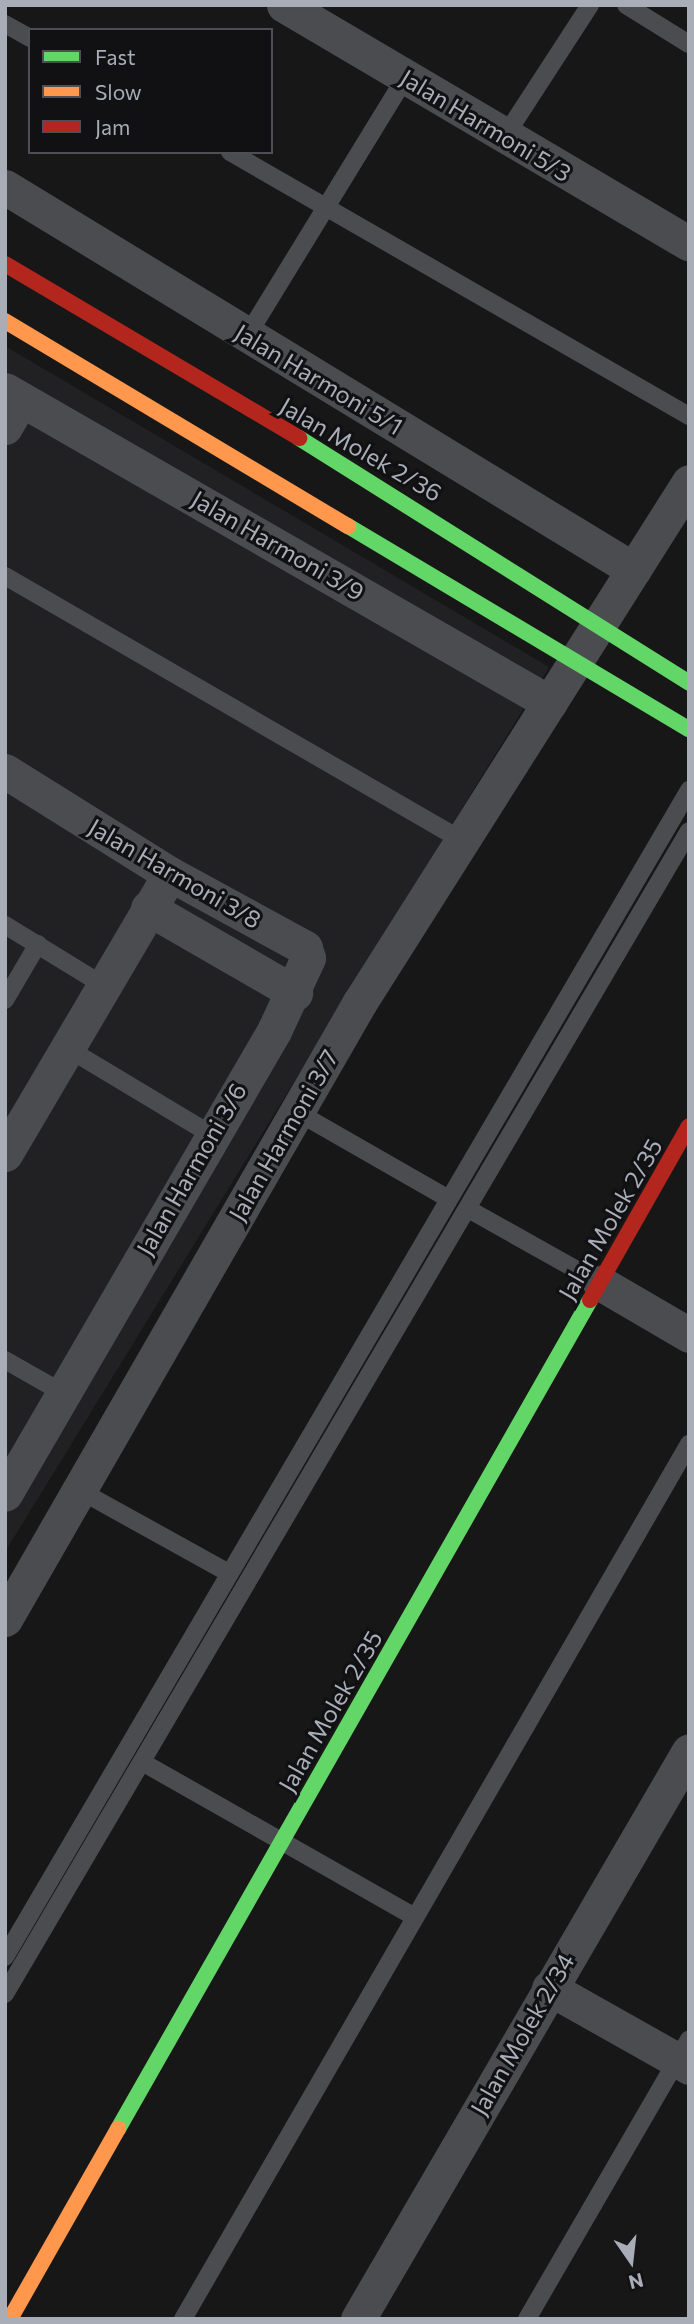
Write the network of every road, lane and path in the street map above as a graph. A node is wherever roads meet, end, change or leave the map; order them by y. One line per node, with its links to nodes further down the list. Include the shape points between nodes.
1 (590, 5): 8 (lane)
2 (626, 5): 6 (lane)
3 (297, 9): 7 (street, Jalan Harmoni 5/3)
4 (5, 24): 5 (lane)
5 (28, 37)
6 (689, 44)
7 (406, 77): 8 (street, Jalan Harmoni 5/3); 11 (lane)
8 (505, 136): 12 (street, Jalan Harmoni 5/3)
9 (234, 154): 11 (lane)
10 (5, 187): 15 (street, Jalan Harmoni 5/1)
11 (325, 206): 15 (lane); 17 (lane)
12 (689, 244)
13 (5, 264): 21 (street, Jalan Molek 2/36, via 437,520)
14 (5, 321): 22 (street)
15 (247, 336): 19 (street, Jalan Harmoni 5/1)
16 (10, 405): 24 (street, Jalan Harmoni 3/9)
17 (689, 416)
18 (689, 482): 19 (street, Jalan Harmoni 3/7)
19 (634, 570): 21 (street, Jalan Harmoni 3/7)
20 (5, 576): 29 (lane)
21 (602, 625): 22 (street, Jalan Harmoni 3/7); 23 (street, Jalan Molek 2/36)
22 (578, 662): 24 (street, Jalan Harmoni 3/7); 25 (street)
23 (689, 683)
24 (550, 703): 29 (street, Jalan Harmoni 3/7)
25 (689, 729)
26 (5, 771): 30 (street, Jalan Harmoni 3/8)
27 (689, 790): 42 (lane)
28 (689, 831): 43 (lane)
29 (463, 841): 38 (street, Jalan Harmoni 3/7)
30 (170, 874): 31 (street); 35 (street, Jalan Harmoni 3/8, via 305,947 306,969)
31 (148, 908): 34 (street); 35 (street)
32 (5, 925): 33 (lane)
33 (38, 944): 34 (lane); 36 (lane)
34 (103, 985): 37 (street)
35 (295, 993): 40 (street, Jalan Harmoni 3/6)
36 (5, 1000)
37 (67, 1048): 40 (lane); 41 (street)
38 (297, 1112): 42 (lane); 49 (street, Jalan Harmoni 3/7)
39 (689, 1126): 44 (street, Jalan Molek 2/35)
40 (210, 1134): 47 (street, Jalan Harmoni 3/6)
41 (5, 1154)
42 (447, 1198): 51 (lane)
43 (470, 1210): 44 (lane); 54 (lane)
44 (600, 1283): 45 (street); 55 (street, Jalan Molek 2/35)
45 (689, 1335)
46 (5, 1360): 47 (lane)
47 (63, 1394): 50 (street, Jalan Harmoni 3/6)
48 (689, 1444): 56 (lane)
49 (79, 1490): 51 (lane); 52 (street, Jalan Harmoni 3/7)
50 (5, 1494)
51 (229, 1573): 57 (lane)
52 (5, 1619)
53 (689, 1751): 58 (street, Jalan Molek 2/34)
54 (142, 1762): 55 (lane); 59 (lane)
55 (282, 1841): 56 (lane); 61 (street, Jalan Molek 2/35)
56 (415, 1917): 62 (lane)
57 (8, 1948)
58 (549, 1988): 60 (street); 63 (street, Jalan Molek 2/34)
59 (5, 1994)
60 (685, 2055): 64 (lane)
61 (10, 2319)
62 (183, 2319)
63 (358, 2319)
64 (527, 2319)

